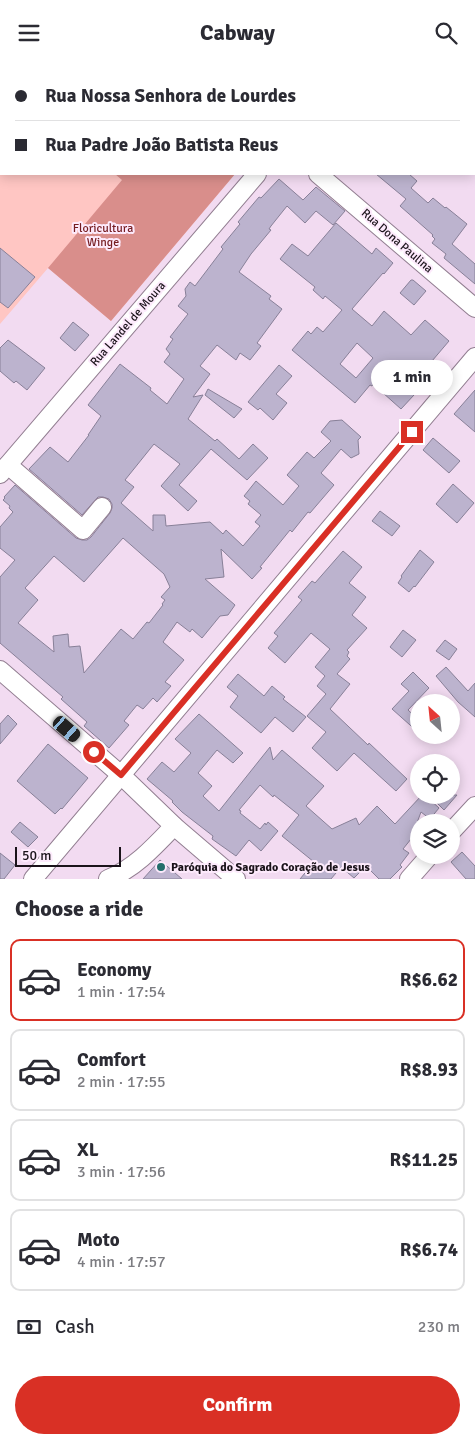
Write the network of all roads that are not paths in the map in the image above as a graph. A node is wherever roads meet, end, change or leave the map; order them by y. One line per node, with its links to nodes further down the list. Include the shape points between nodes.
1 (256, 175): 5 (street, Rua Landel de Moura)
2 (319, 175): 3 (street, Rua Dona Paulina)
3 (475, 309)
4 (475, 357): 8 (street)
5 (4, 469): 6 (street, via 83,530)
6 (102, 507)
7 (0, 670): 8 (street)
8 (121, 775): 11 (street); 13 (street)
9 (475, 806): 10 (street)
10 (460, 822)
11 (174, 826): 14 (street, via 154,848 120,875); 15 (street)
12 (422, 864): 16 (street)
13 (33, 879)
14 (108, 879)
15 (236, 879)
16 (409, 879)

